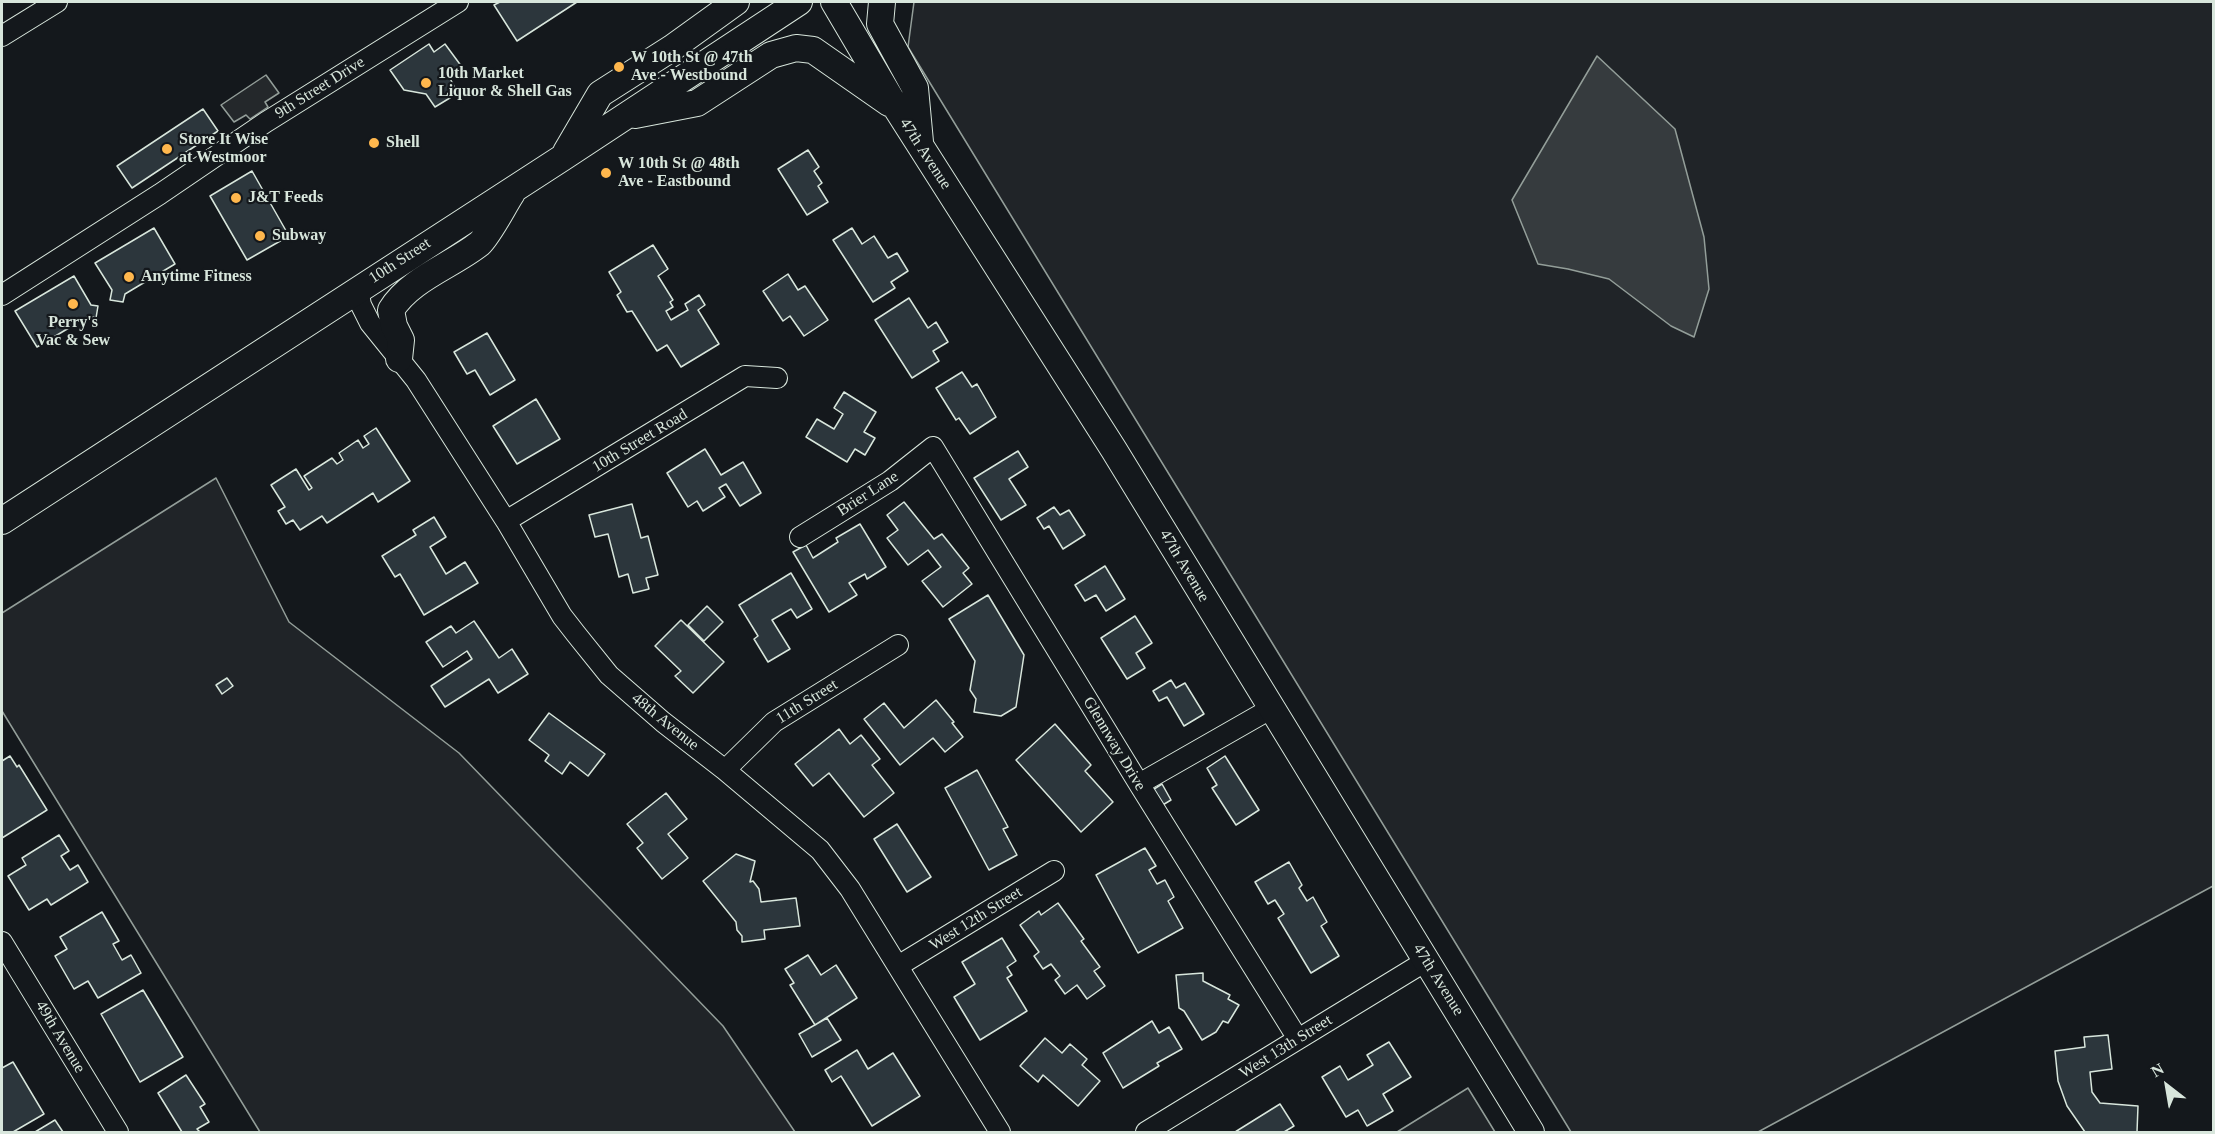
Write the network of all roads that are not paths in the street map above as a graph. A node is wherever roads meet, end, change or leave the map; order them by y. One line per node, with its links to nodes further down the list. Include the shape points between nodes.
1 (57, 2): 7 (street)
2 (458, 2): 14 (street, 9th Street Drive)
3 (736, 2): 11 (main road, via 600,93)
4 (799, 2): 9 (main road, 10th Street)
5 (834, 2): 8 (main road, 47th Avenue)
6 (882, 2): 10 (main road, via 880,24 915,88)
7 (2, 36)
8 (897, 109): 9 (main road, via 813,50 796,48 771,55 696,103); 10 (main road, 47th Avenue)
9 (623, 118): 11 (main road, 10th Street)
10 (920, 145): 22 (main road, 47th Avenue)
11 (562, 158): 12 (main road, 10th Street)
12 (515, 188): 13 (main road, 10th Street); 15 (main road, via 481,242 396,302 391,310 401,340)
13 (358, 289): 15 (street, 48th Avenue, via 370,323); 18 (main road, 10th Street)
14 (2, 295)
15 (399, 359): 19 (street, 48th Avenue)
16 (777, 378): 19 (street, 10th Street Road, via 745,376)
17 (933, 447): 20 (street, Brier Lane, via 890,482); 24 (street, Glennway Drive)
18 (2, 521)
19 (506, 521): 23 (street, 48th Avenue, via 562,616 609,675)
20 (800, 537)
21 (898, 645): 23 (street, 11th Street, via 774,722)
22 (1272, 708): 24 (street); 27 (main road, 47th Avenue)
23 (725, 770): 28 (street, 48th Avenue, via 820,850 850,889)
24 (1139, 784): 29 (street, Glennway Drive)
25 (1054, 871): 28 (street, West 12th Street)
26 (2, 942): 30 (street, 49th Avenue)
27 (1426, 961): 29 (street, West 13th Street); 33 (main road, 47th Avenue)
28 (898, 966): 31 (street, 48th Avenue)
29 (1298, 1039): 32 (street, West 13th Street)
30 (118, 1132)
31 (1000, 1132)
32 (1146, 1132)
33 (1531, 1132)

